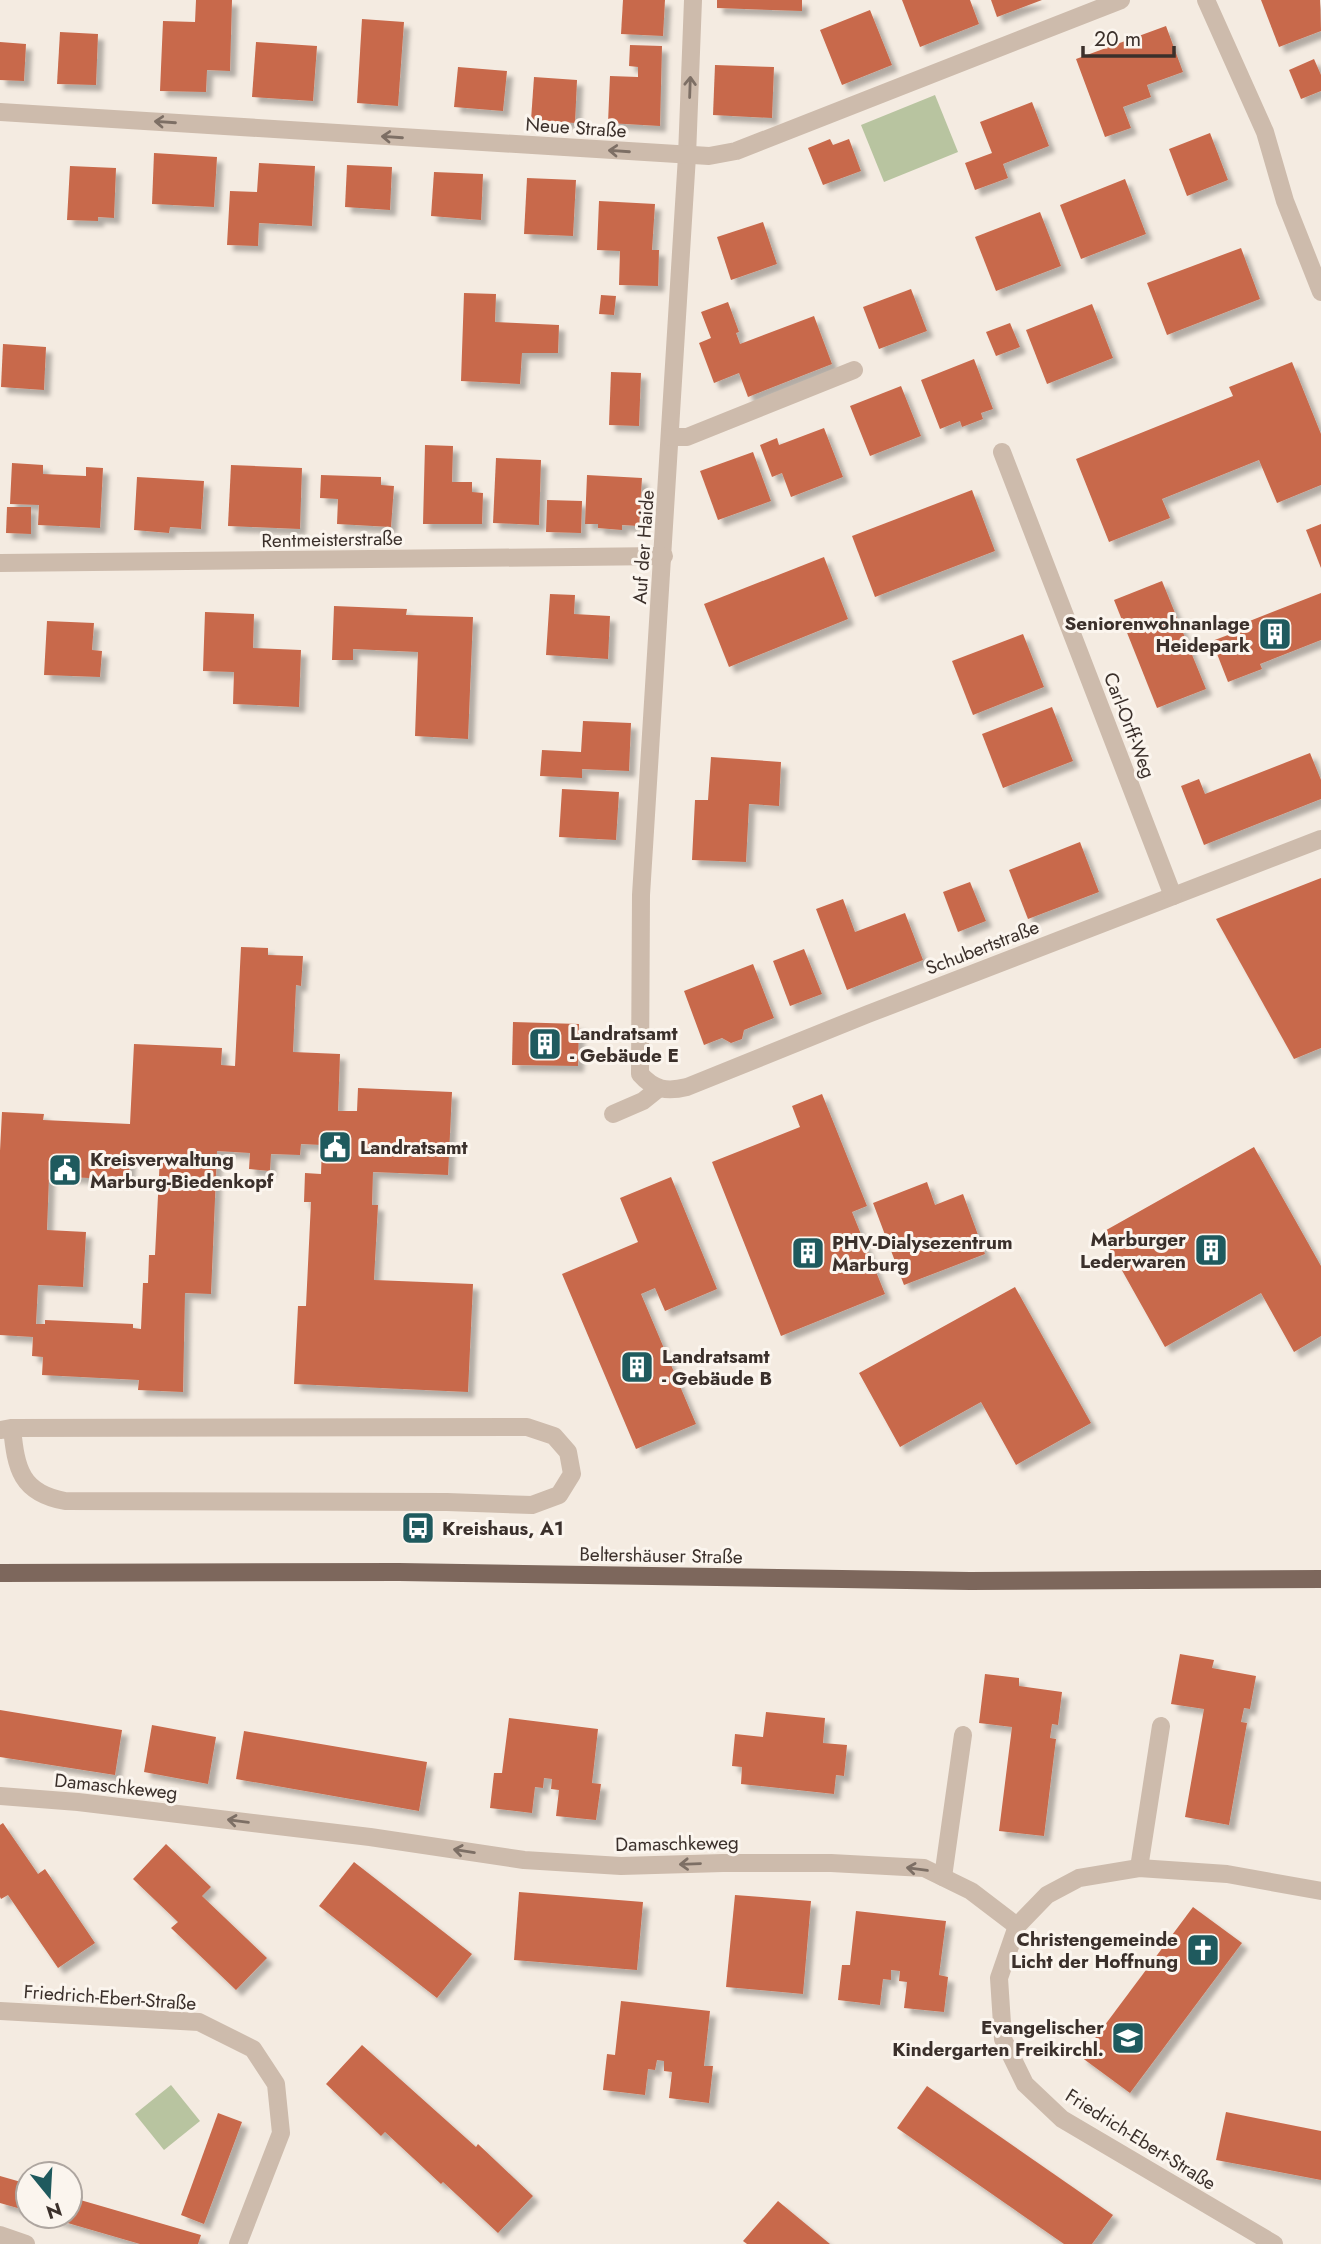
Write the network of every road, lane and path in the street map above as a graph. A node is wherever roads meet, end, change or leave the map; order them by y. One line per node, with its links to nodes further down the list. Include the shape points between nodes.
1 (693, 0): 5 (street, Auf der Haide, one-way to 1)
2 (1121, 0): 5 (street, Neue Straße, via 736,150)
3 (1206, 0): 6 (street, via 1265,132 1285,201)
4 (0, 112): 5 (street, Neue Straße, one-way to 4)
5 (687, 156): 8 (street, Auf der Haide)
6 (1321, 292)
7 (854, 370): 8 (street, via 687,437)
8 (671, 437): 10 (street, Auf der Haide)
9 (1002, 452): 13 (street, Carl-Orff-Weg)
10 (664, 556): 11 (street, Rentmeisterstraße); 14 (street, Auf der Haide, via 641,964 640,1074)
11 (0, 563)
12 (1321, 839): 13 (street, Schubertstraße)
13 (1173, 896): 14 (street, Schubertstraße, via 688,1087)
14 (658, 1089): 15 (street)
15 (613, 1114)
16 (6, 1429): 16 (street, via 29,1486 45,1497 65,1501 532,1505 559,1495 572,1474 568,1452 554,1436 527,1427)
17 (0, 1573): 18 (main road, Beltershäuser Straße, via 399,1572 970,1581)
18 (1321, 1579)
19 (1161, 1726): 22 (street)
20 (963, 1735): 23 (street)
21 (0, 1796): 23 (street, Damaschkeweg, one-way to 21, via 924,1868 831,1863 621,1867 524,1860 356,1835)
22 (1139, 1868): 24 (street, via 1227,1874); 25 (street, via 1079,1878 1047,1895)
23 (943, 1877): 25 (street, Damaschkeweg, via 971,1891)
24 (1321, 1891)
25 (1017, 1926): 30 (street, Friedrich-Ebert-Straße, via 999,1978 1003,2039 1025,2084 1062,2119)
26 (0, 2011): 29 (street, Friedrich-Ebert-Straße, via 199,2022 253,2049 276,2084 281,2133)
27 (0, 2235): 28 (street)
28 (26, 2244)
29 (238, 2244)
30 (1274, 2244)

